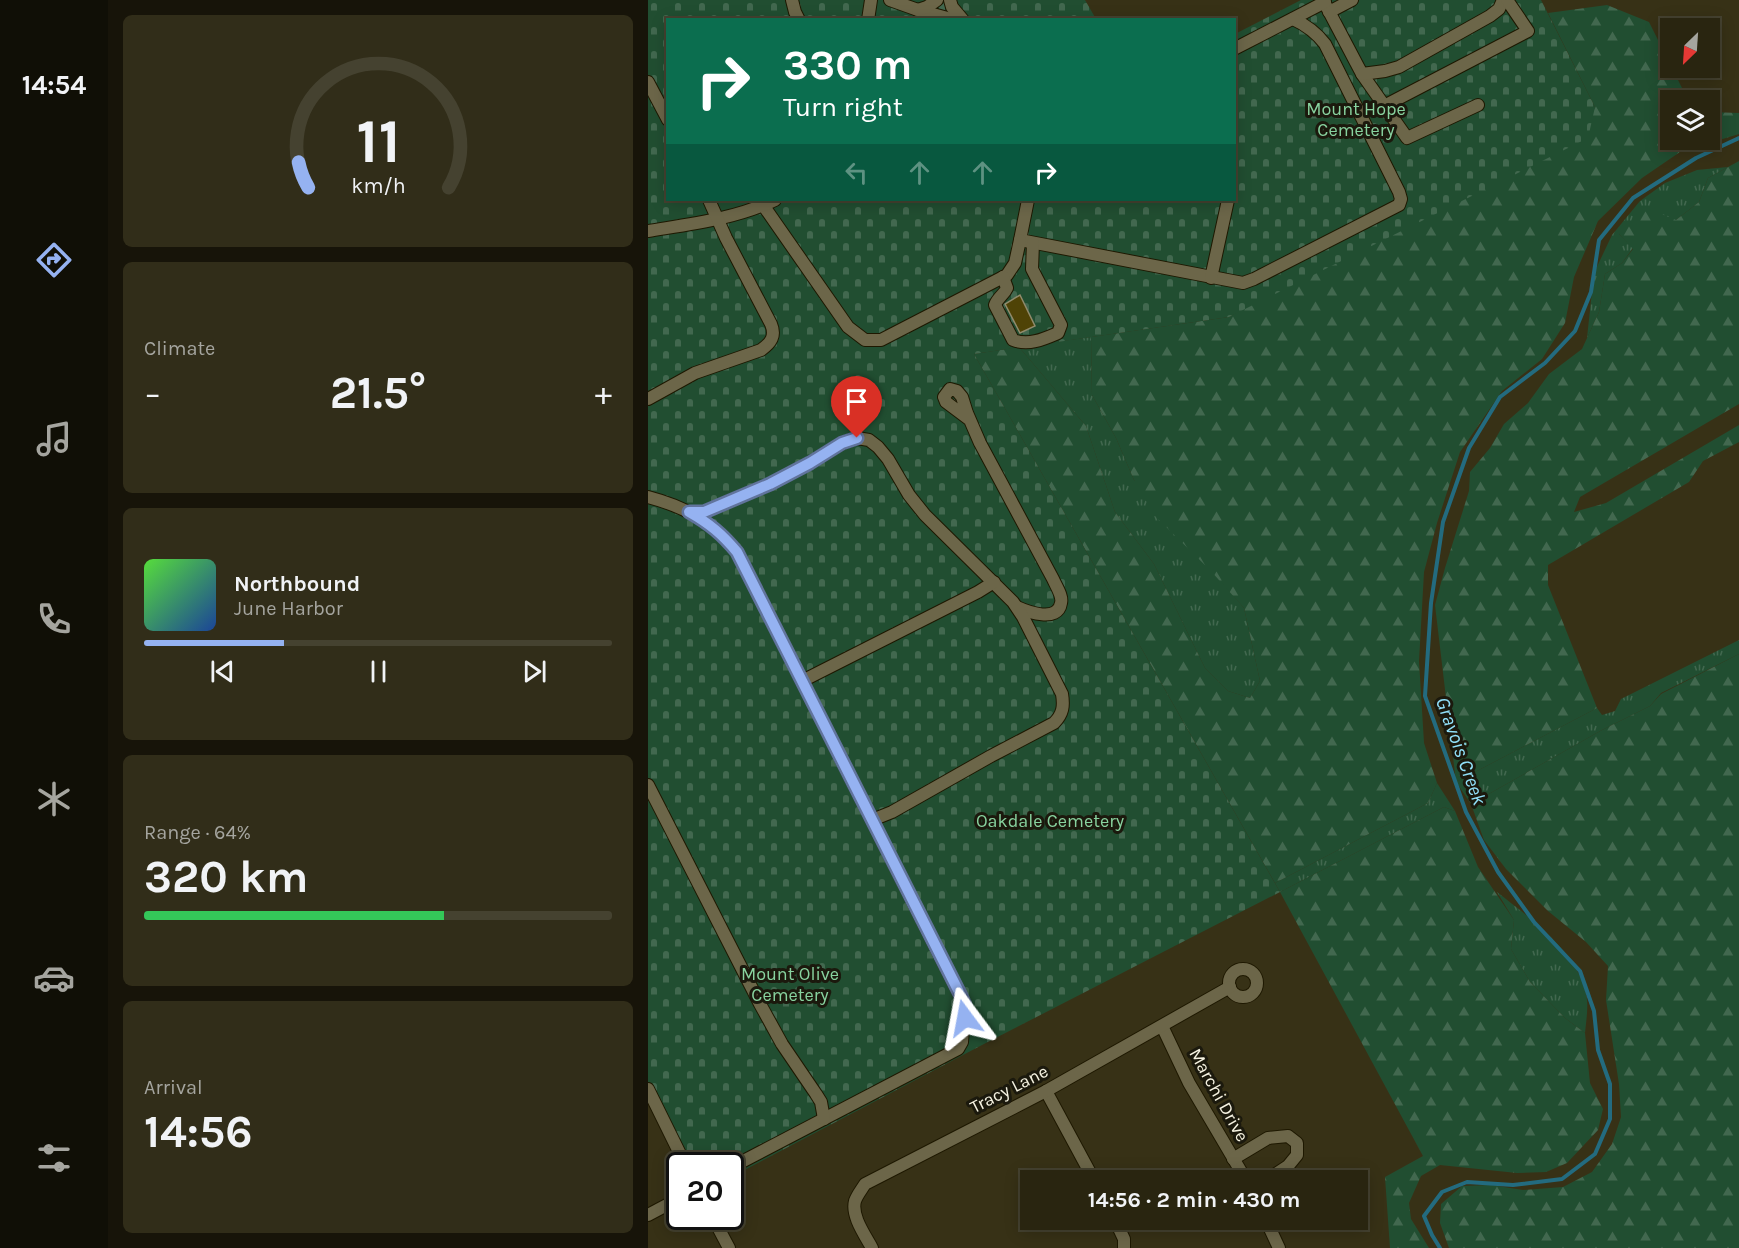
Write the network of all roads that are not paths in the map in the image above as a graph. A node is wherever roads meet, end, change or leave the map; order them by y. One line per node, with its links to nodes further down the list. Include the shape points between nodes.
1 (792, 0): 10 (street)
2 (871, 0): 11 (street)
3 (890, 0): 9 (street)
4 (937, 0): 9 (street)
5 (950, 0): 13 (street)
6 (1352, 0): 8 (street)
7 (1505, 0): 16 (street, via 1490,16 1399,67); 19 (street, via 1527,31)
8 (1326, 5): 14 (street); 16 (street)
9 (918, 10): 12 (street)
10 (798, 18)
11 (868, 18)
12 (948, 18)
13 (961, 18)
14 (1293, 19): 15 (street); 31 (street, via 1325,44 1401,199 1399,205 1254,279 1243,283)
15 (1236, 48)
16 (1362, 74): 19 (street)
17 (648, 82): 20 (street)
18 (1478, 105): 19 (street, via 1407,138)
19 (1384, 106)
20 (666, 116)
21 (709, 201): 26 (street)
22 (773, 201): 25 (street)
23 (1028, 201): 28 (street)
24 (1228, 201): 31 (street)
25 (763, 205): 26 (street); 30 (street, via 848,327 865,340 881,340)
26 (718, 219): 27 (street); 32 (street, via 771,324 772,339 761,350 695,373)
27 (648, 231)
28 (1020, 240): 29 (street); 30 (street, via 1012,269)
29 (1033, 243): 30 (street, via 1032,268 1061,325 1058,333 1021,344 1013,340 995,304 1007,288); 31 (street)
30 (1003, 278)
31 (1211, 278)
32 (648, 399)
33 (970, 420): 37 (street, via 1062,600 1049,615)
34 (648, 497): 35 (street)
35 (689, 512): 36 (street, via 704,512 770,484 842,443 857,438 869,440 888,459 925,514); 38 (street, via 723,535 737,552)
36 (994, 582): 37 (street); 38 (street)
37 (1017, 607): 40 (street, via 1062,694 1064,706 1060,717)
38 (802, 681): 40 (street)
39 (648, 785): 45 (street, via 765,1014 821,1102)
40 (872, 820): 45 (street, via 965,1005 963,1042)
41 (1230, 987): 42 (street, Tracy Lane)
42 (1162, 1026): 44 (street, Tracy Lane); 47 (street, Marchi Drive, via 1189,1083)
43 (648, 1089): 46 (street)
44 (1046, 1091): 49 (street); 58 (street, Tracy Lane, via 865,1184 854,1209)
45 (824, 1119): 48 (street)
46 (680, 1152)
47 (1233, 1159): 50 (street, Marchi Drive); 51 (street, via 1268,1138 1288,1136 1297,1143 1298,1155)
48 (744, 1161)
49 (1089, 1170)
50 (1240, 1170)
51 (1282, 1170)
52 (666, 1205): 53 (street)
53 (648, 1215)
54 (719, 1230): 57 (street)
55 (1120, 1230): 59 (street)
56 (1271, 1230): 60 (street)
57 (729, 1248)
58 (872, 1248)
59 (1124, 1248)
60 (1279, 1248)

